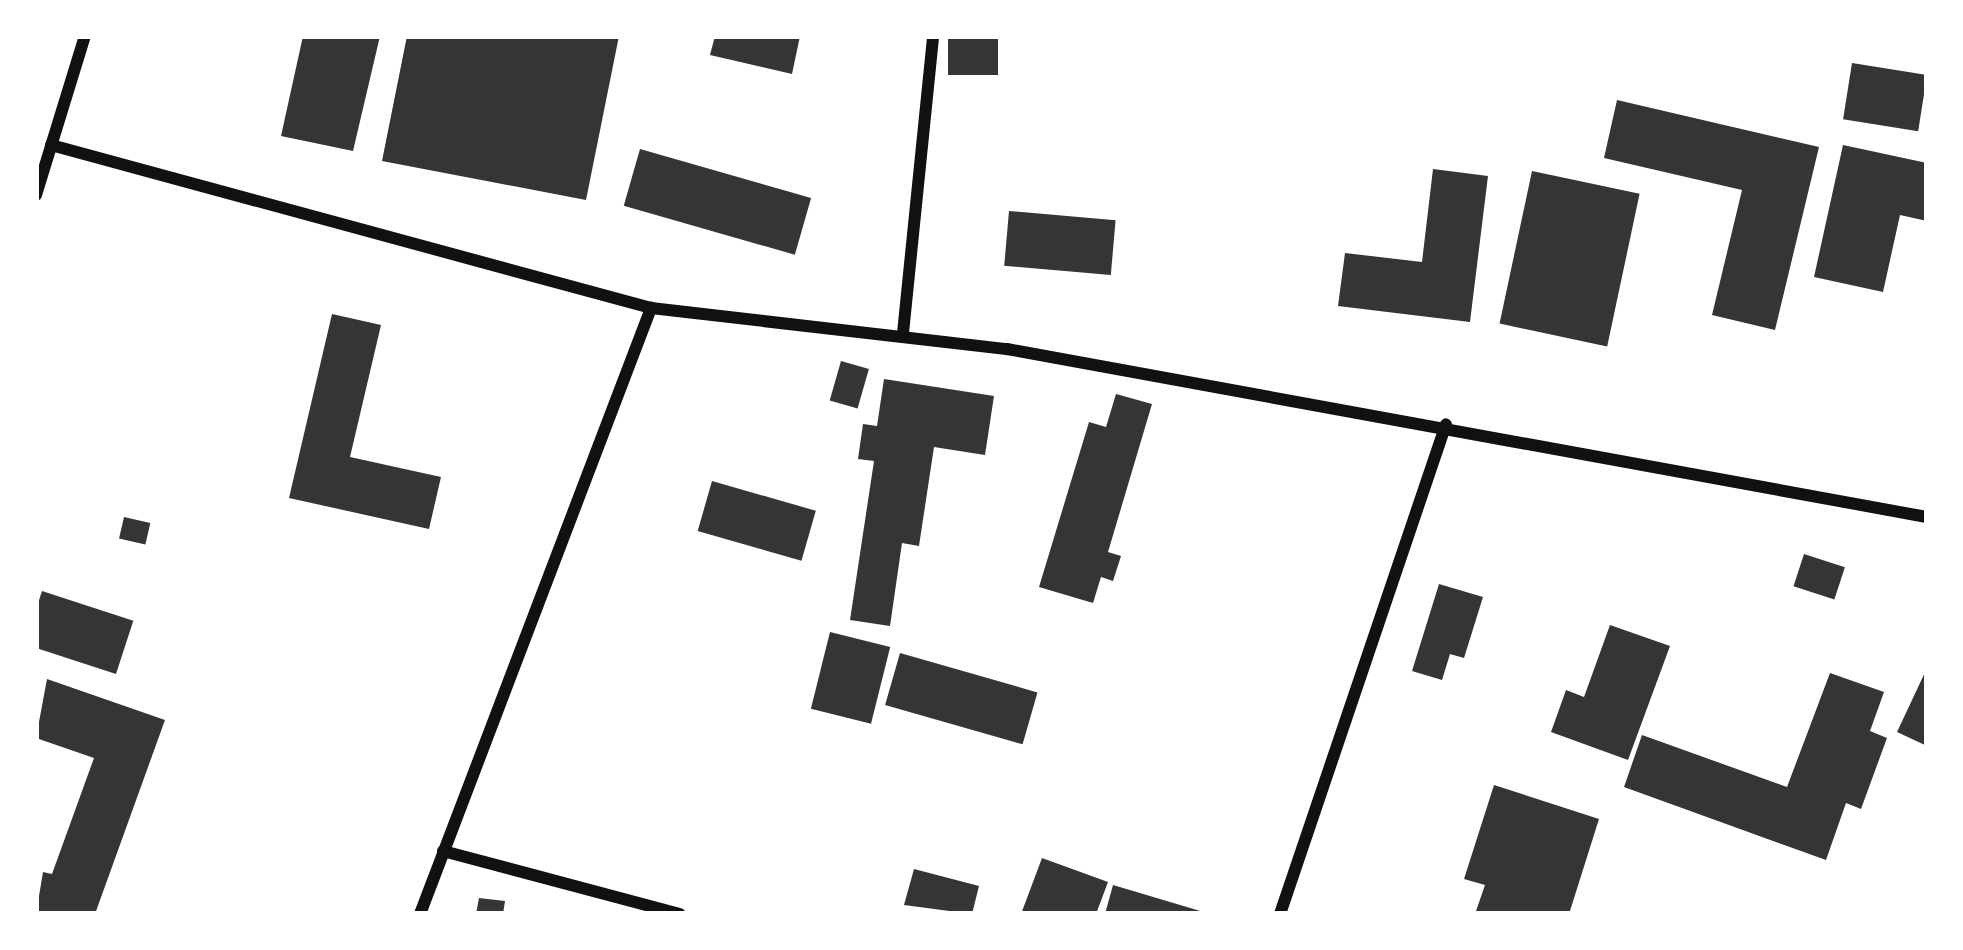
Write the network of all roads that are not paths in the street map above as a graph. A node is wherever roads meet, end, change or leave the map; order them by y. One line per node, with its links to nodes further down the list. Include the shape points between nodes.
1 (85, 36): 3 (street)
2 (933, 36): 6 (street)
3 (51, 146): 4 (street); 5 (street)
4 (36, 195)
5 (652, 308): 6 (street); 9 (street)
6 (903, 333): 7 (street)
7 (1446, 424): 8 (street); 12 (street)
8 (1927, 517)
9 (443, 850): 10 (street); 11 (street)
10 (420, 914)
11 (680, 914)
12 (1280, 914)

